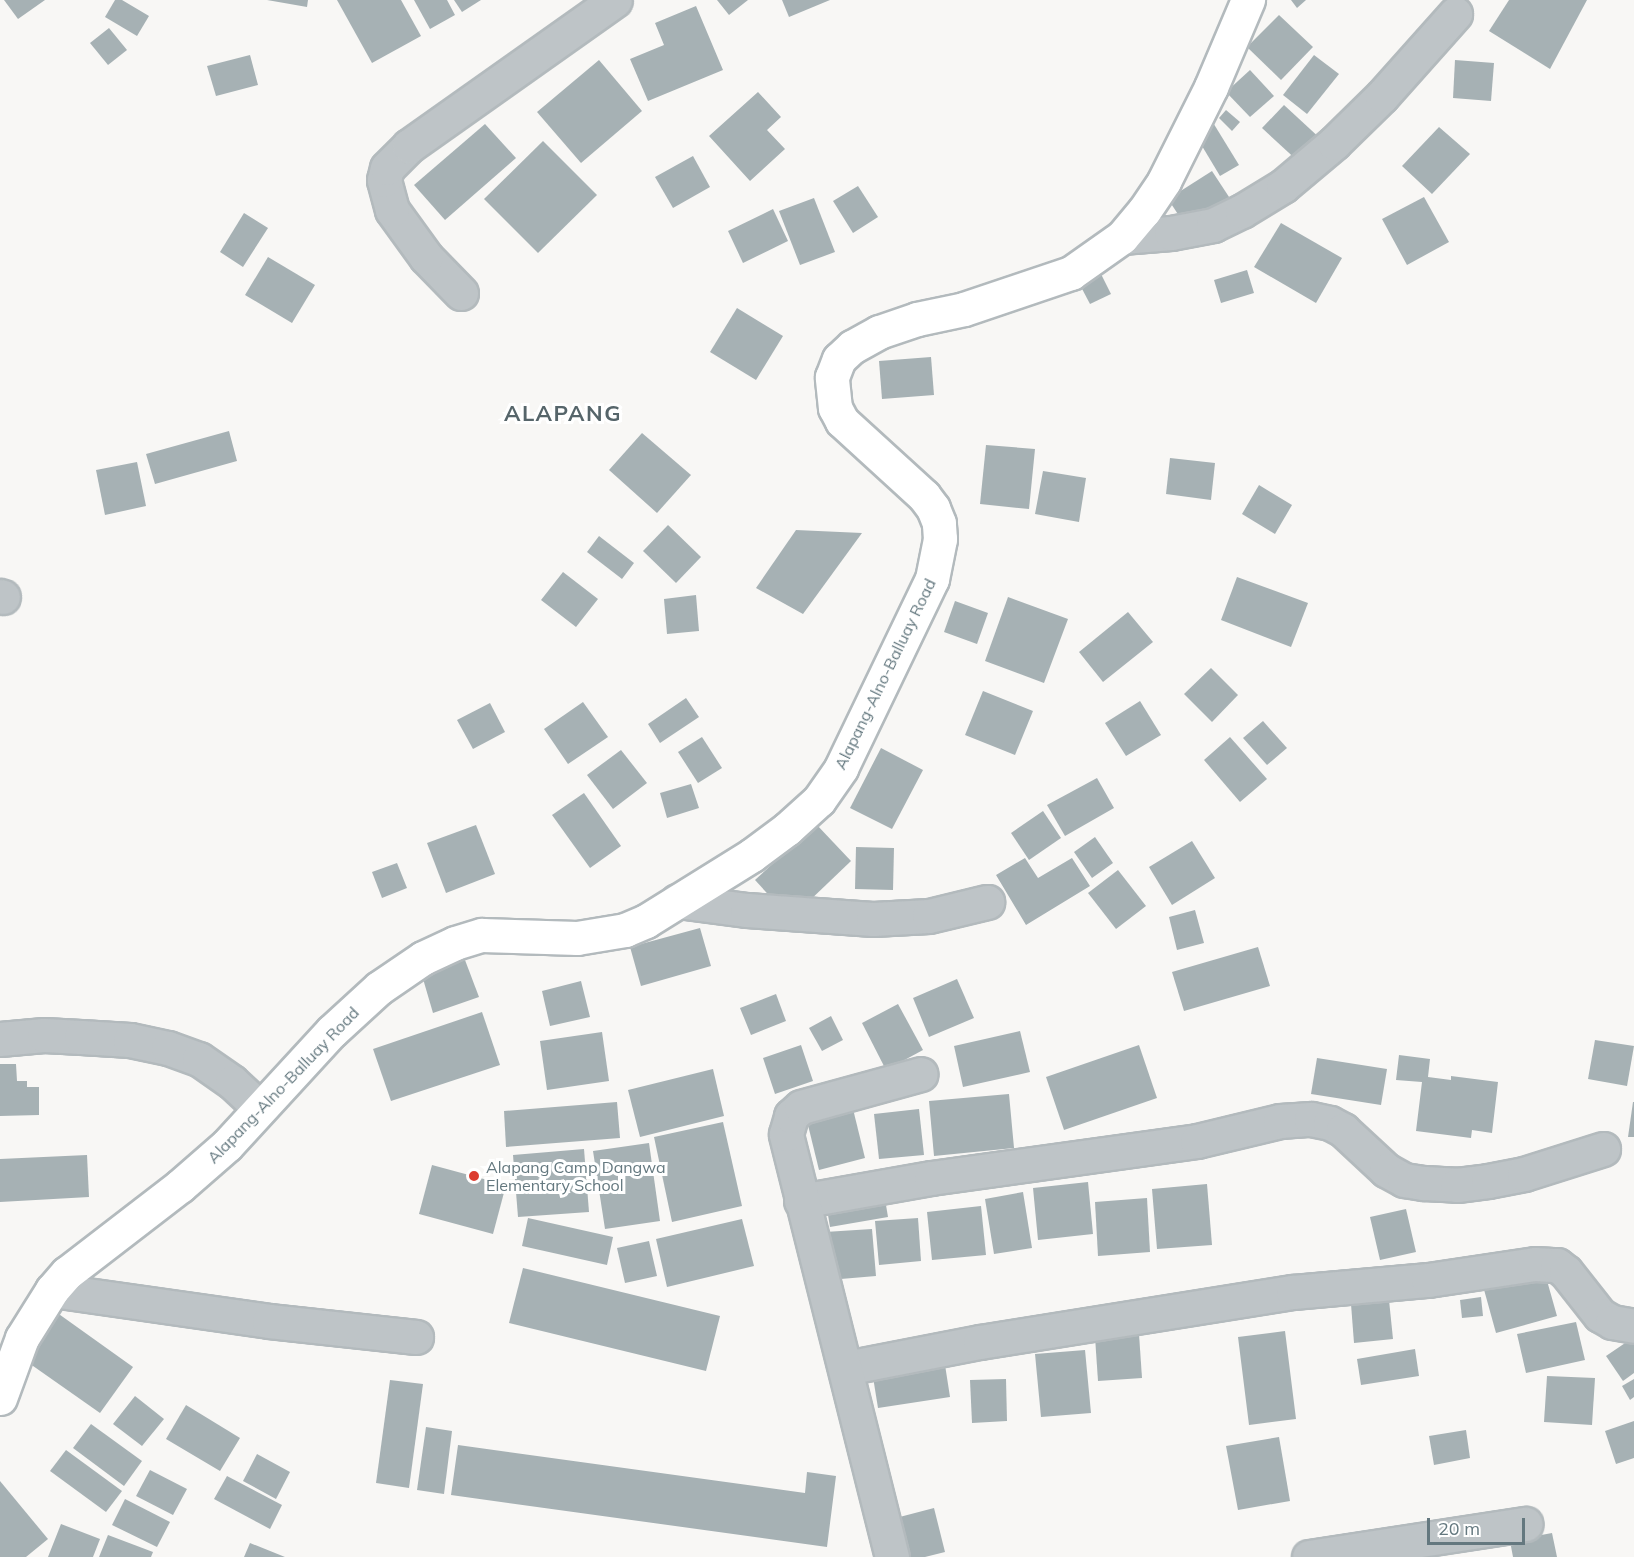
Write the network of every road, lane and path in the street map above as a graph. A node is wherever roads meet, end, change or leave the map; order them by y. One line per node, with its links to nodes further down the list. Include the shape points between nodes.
1 (615, 0): 5 (street, via 409,146 387,168 384,180 392,210 426,257)
2 (1248, 0): 4 (main road, Alapang-Alno-Balluay Road, via 1211,87 1164,181)
3 (1455, 14): 4 (street, via 1382,96 1283,186 1213,225 1172,234)
4 (1122, 237): 6 (main road, Alapang-Alno-Balluay Road, via 1071,273 879,332 839,359 832,377 835,408 842,420 933,508 940,539 932,579 841,768 819,800 752,855)
5 (461, 293)
6 (677, 901): 7 (street, via 873,919 929,915); 10 (main road, Alapang-Alno-Balluay Road, via 646,921 600,937 482,935 423,958 379,988 332,1031)
7 (987, 902)
8 (0, 1039): 10 (street, via 45,1035 130,1040 168,1048 199,1059)
9 (921, 1074): 12 (street, via 801,1107 791,1116 786,1134)
10 (260, 1108): 13 (main road, Alapang-Alno-Balluay Road, via 227,1145 83,1259)
11 (1603, 1149): 12 (street, via 1506,1178 1457,1185 1424,1183 1404,1180 1386,1170 1330,1123 1311,1119 1280,1121 1197,1141 931,1178)
12 (801, 1201): 16 (street)
13 (52, 1290): 15 (street); 17 (main road, Alapang-Alno-Balluay Road, via 22,1338)
14 (1634, 1326): 16 (street, via 1612,1323 1600,1315 1557,1265 1535,1264 1428,1281 1293,1292 980,1342)
15 (416, 1337)
16 (846, 1368): 19 (street)
17 (0, 1398)
18 (1525, 1524): 20 (street)
19 (892, 1557)
20 (1309, 1557)

